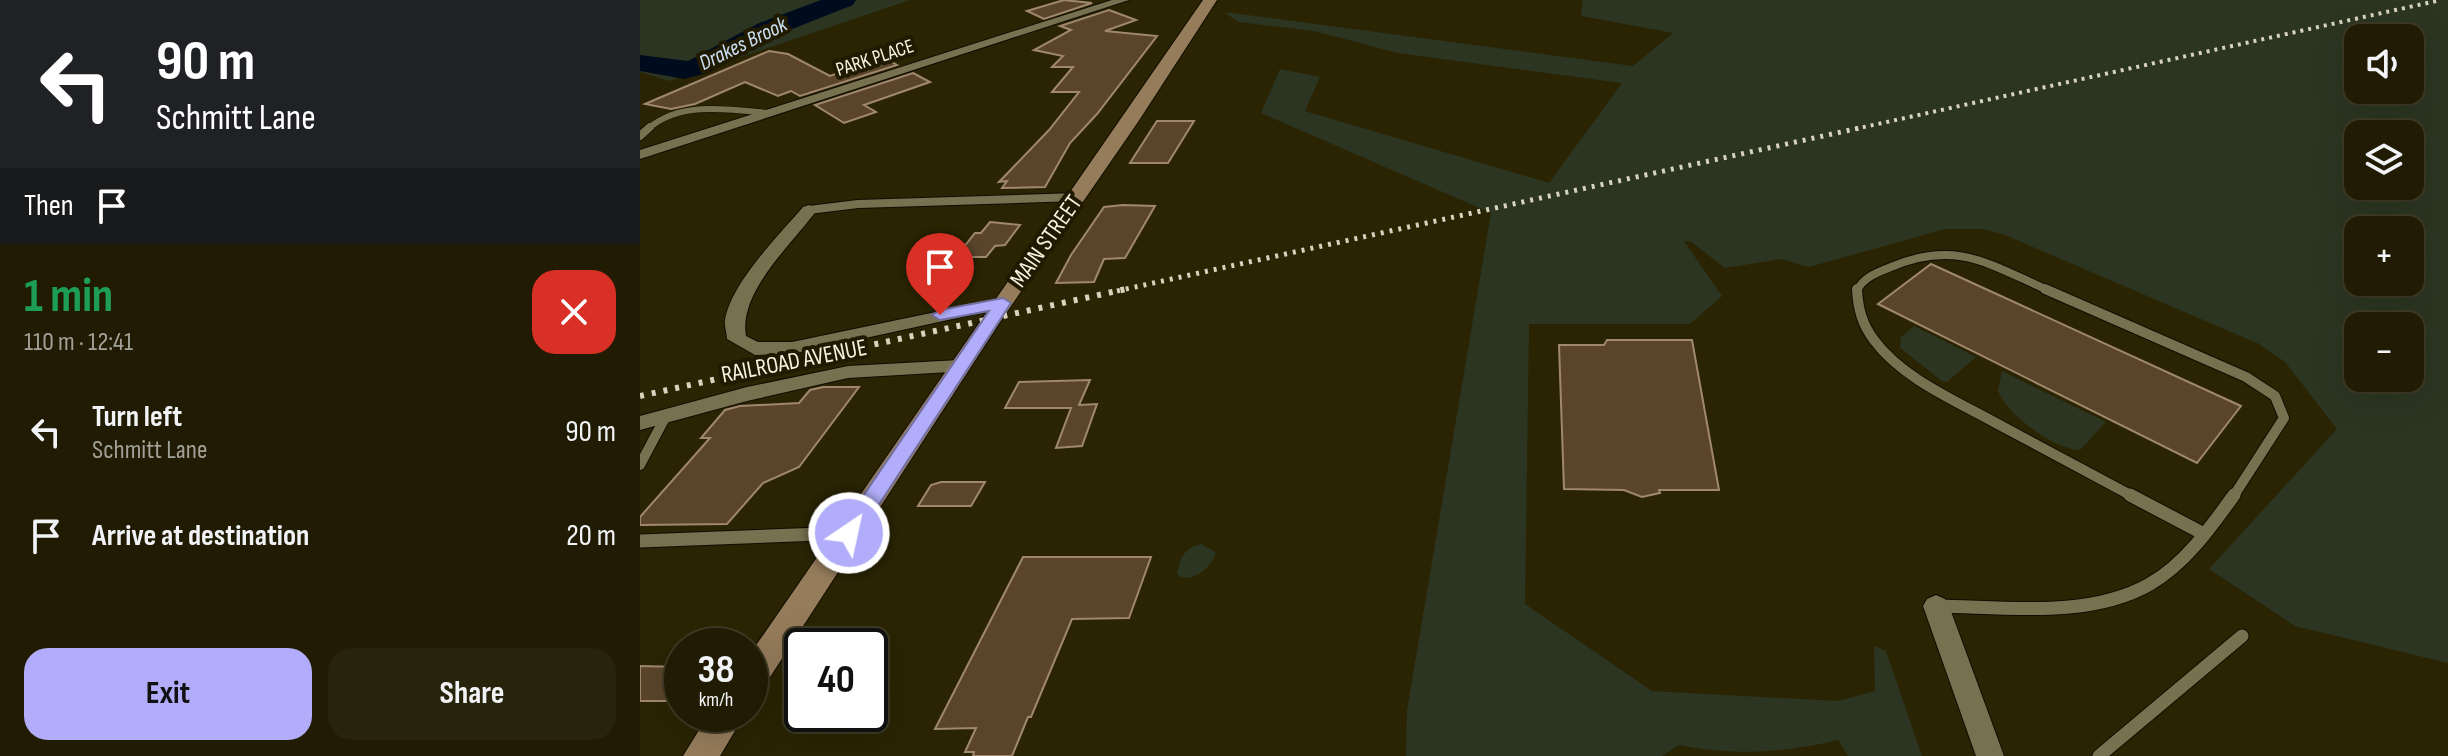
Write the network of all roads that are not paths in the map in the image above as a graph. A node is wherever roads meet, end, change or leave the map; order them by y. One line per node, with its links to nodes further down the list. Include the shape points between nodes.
1 (1123, 0): 3 (street, PARK PLACE)
2 (1210, 0): 8 (street, MAIN STREET)
3 (767, 113): 4 (lane, via 687,112 652,122); 6 (street, PARK PLACE)
4 (640, 136)
5 (640, 148): 6 (lane)
6 (656, 150): 7 (street, PARK PLACE)
7 (640, 155)
8 (1077, 197): 9 (lane); 10 (street, MAIN STREET)
9 (809, 210): 10 (street, via 733,316 735,337 747,345 792,348)
10 (1003, 303): 11 (street, MAIN STREET)
11 (960, 366): 12 (street, RAILROAD AVENUE, via 848,372); 15 (street, MAIN STREET)
12 (666, 416): 13 (street, RAILROAD AVENUE); 14 (lane)
13 (640, 423)
14 (640, 465)
15 (849, 533): 17 (lane); 20 (street, MAIN STREET)
16 (2204, 534): 16 (lane, via 2284,418 2275,396 1979,260 1942,253 1860,282 1857,302 1869,331 1903,369); 18 (lane, via 2150,584 2117,596 2079,604)
17 (640, 541)
18 (1936, 606): 23 (street)
19 (2242, 636): 24 (lane)
20 (768, 654)
21 (716, 732): 22 (street)
22 (700, 756)
23 (1990, 756)
24 (2099, 756)

